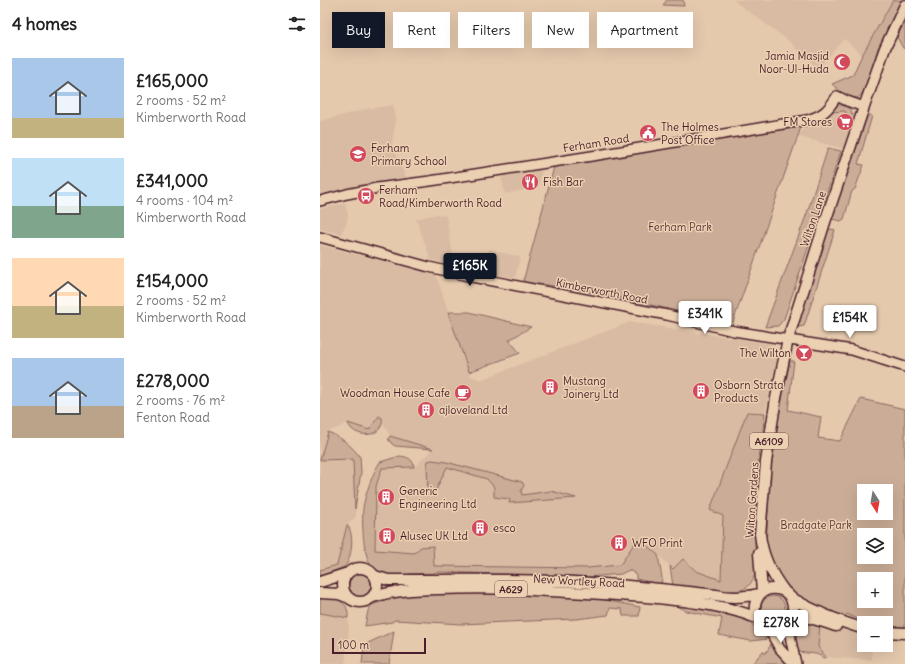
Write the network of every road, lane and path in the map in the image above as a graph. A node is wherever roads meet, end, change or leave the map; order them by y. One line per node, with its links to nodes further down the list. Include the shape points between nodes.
1 (905, 6): 2 (main road, A6109, via 885,48)
2 (864, 107): 3 (street, Ferham Road, via 837,96 828,110 818,117 807,120 377,188); 5 (main road, Wilton Lane / A6109)
3 (320, 201)
4 (320, 237): 5 (street, Kimberworth Road, via 472,277 734,331)
5 (788, 339): 6 (street, Kimberworth Road, via 852,350); 7 (main road, Wilton Gardens / A6109, via 766,462)
6 (905, 367)
7 (761, 545): 12 (main road, Wilton Gardens / A6109); 13 (main road, Wilton Gardens / A6109, via 769,568)
8 (348, 573): 9 (main road, A629, via 361,568 370,571); 10 (main road, A629); 14 (main road, via 343,582)
9 (374, 576): 15 (main road, via 377,589); 16 (main road, New Wortley Road / A629, via 388,580 555,581 645,587)
10 (320, 582)
11 (320, 593): 14 (main road, A629)
12 (761, 593): 13 (main road, A629, via 776,589); 16 (main road, New Wortley Road / A629); 17 (main road, via 755,606)
13 (787, 595): 18 (main road, via 793,604); 20 (main road, A629, via 820,613)
14 (347, 597): 15 (main road, A629, via 360,603)
15 (373, 597): 16 (main road, New Wortley Road / A629, via 406,590 458,588)
16 (700, 598): 17 (main road, New Wortley Road / A629)
17 (757, 618): 19 (main road, A629)
18 (790, 618): 19 (main road, A629, via 779,627); 21 (main road, A629, via 803,616); 24 (street)
19 (767, 626): 24 (street, via 780,649)
20 (857, 627)
21 (857, 629)
22 (893, 632): 23 (main road)
23 (905, 633)
24 (795, 664)

